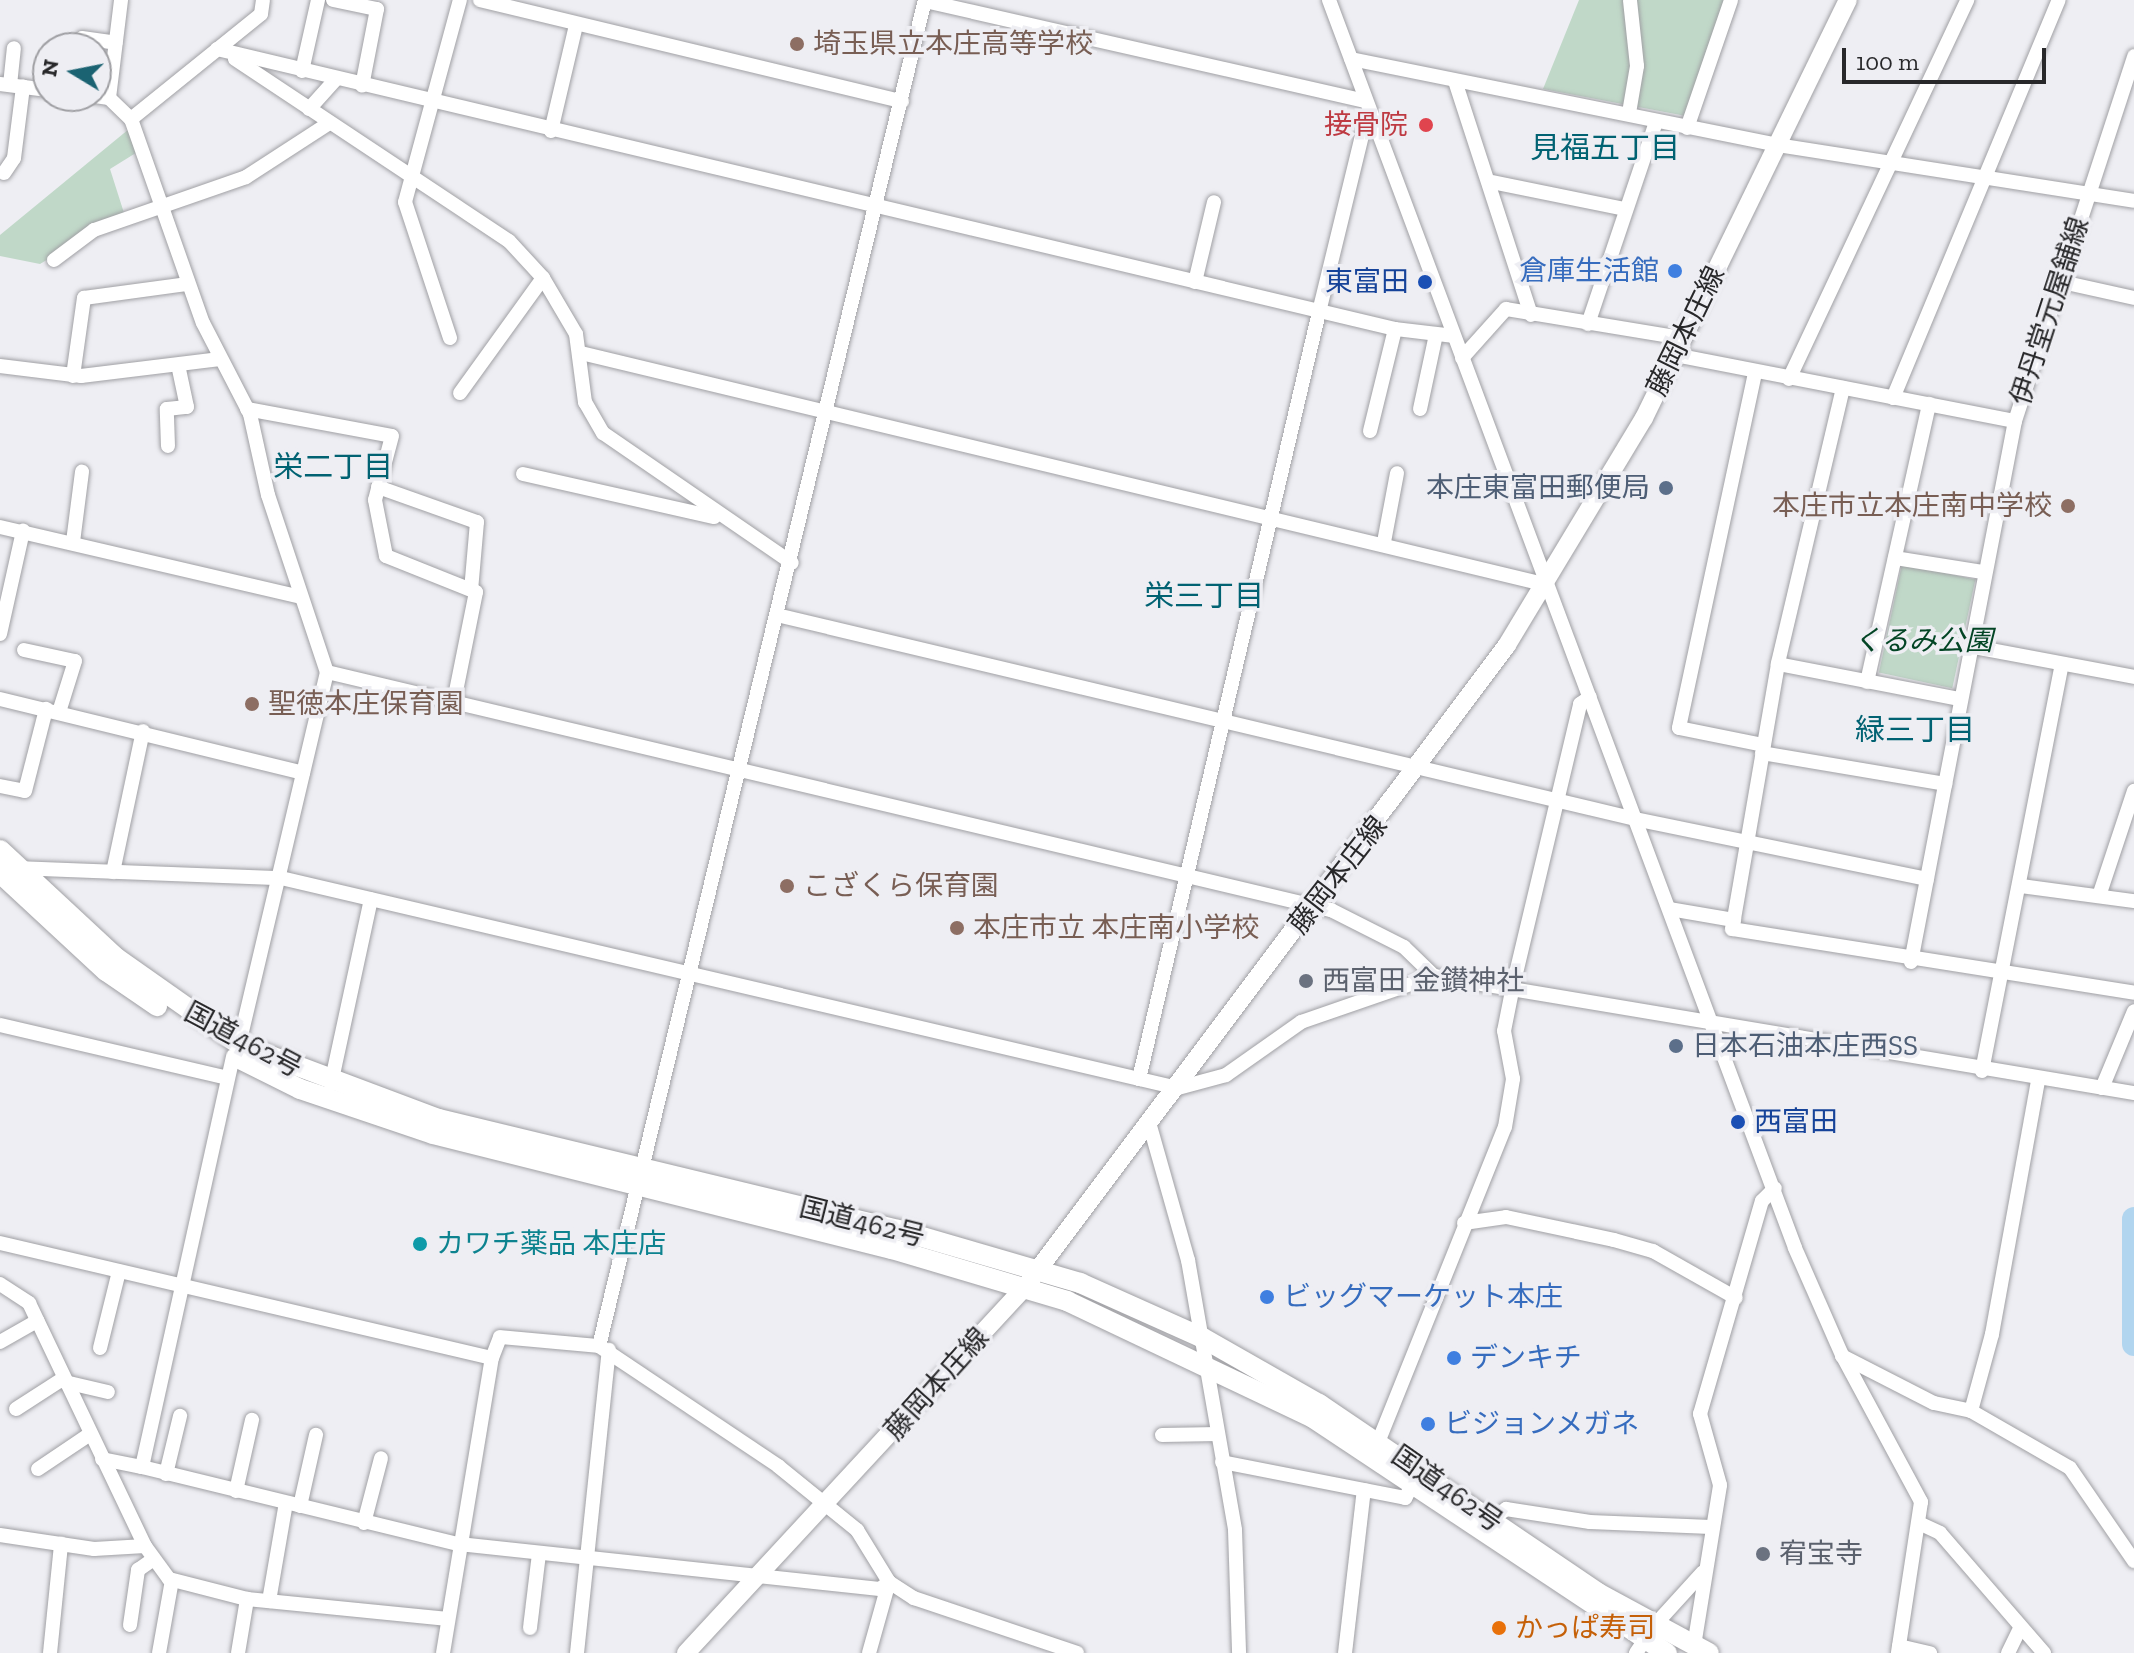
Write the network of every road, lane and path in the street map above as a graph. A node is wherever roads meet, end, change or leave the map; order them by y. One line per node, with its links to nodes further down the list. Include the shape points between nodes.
1 (121, 0): 16 (street)
2 (263, 0): 18 (street, via 261,14)
3 (318, 0): 22 (street)
4 (333, 0): 26 (street, via 377,9)
5 (460, 0): 30 (street)
6 (480, 0): 14 (street)
7 (1329, 0): 21 (street)
8 (1630, 0): 33 (street, via 1637,66)
9 (1731, 0): 38 (street)
10 (1848, 0): 40 (main road, 藤岡本庄線)
11 (1967, 0): 41 (street)
12 (2059, 0): 43 (street)
13 (925, 1): 28 (street); 29 (street)
14 (576, 25): 28 (street); 39 (street)
15 (112, 42): 16 (street)
16 (116, 43): 20 (street)
17 (14, 48): 25 (street)
18 (217, 49): 22 (street); 32 (street); 34 (street)
19 (2134, 56): 46 (street, 伊丹堂元屋舗線)
20 (112, 58)
21 (1351, 59): 24 (street); 29 (street)
22 (302, 71): 23 (street)
23 (336, 79): 26 (street); 32 (street)
24 (1455, 81): 33 (street); 45 (street)
25 (11, 85): 27 (street); 42 (street, via 14,158)
26 (362, 86): 30 (street)
27 (32, 88)
28 (902, 101): 50 (street)
29 (1366, 101): 35 (street)
30 (436, 103): 39 (street); 44 (street)
31 (112, 105): 34 (street)
32 (309, 109): 37 (street)
33 (1629, 113): 36 (street)
34 (131, 119): 49 (street)
35 (1373, 119): 58 (street, via 1364,127); 62 (street)
36 (1656, 122): 38 (street); 51 (street)
37 (329, 123): 44 (street); 49 (street, via 246,177)
38 (1687, 128): 40 (street)
39 (551, 131): 50 (street)
40 (1777, 145): 41 (street); 65 (main road, 藤岡本庄線)
41 (1889, 163): 43 (street); 73 (street)
42 (4, 173)
43 (1987, 176): 46 (street); 76 (street)
44 (414, 181): 53 (street, via 509,241); 63 (street, via 405,202)
45 (1492, 182): 51 (street); 59 (street)
46 (2087, 192): 47 (street); 55 (street, 伊丹堂元屋舗線)
47 (2134, 201)
48 (1214, 202): 54 (street)
49 (160, 205): 52 (street, via 94,230); 56 (street)
50 (877, 206): 54 (street); 80 (street)
51 (1625, 209): 60 (street)
52 (54, 260)
53 (543, 278): 66 (street); 75 (street)
54 (1195, 282): 58 (street)
55 (2062, 282): 57 (street); 81 (street, 伊丹堂元屋舗線)
56 (188, 284): 68 (street); 72 (street, via 84,298)
57 (2134, 298)
58 (1319, 312): 61 (street); 88 (street)
59 (1531, 315): 60 (street, 伊丹堂元屋舗線); 67 (street, 伊丹堂元屋舗線, via 1506,309)
60 (1588, 324): 65 (street, 伊丹堂元屋舗線)
61 (1395, 329): 64 (street); 82 (street)
62 (1454, 336): 64 (street); 67 (street)
63 (450, 338)
64 (1435, 339): 79 (street)
65 (1678, 347): 71 (street, 伊丹堂元屋舗線); 97 (main road, 藤岡本庄線)
66 (581, 353): 80 (street); 89 (street, via 585,402 603,433)
67 (1462, 358): 97 (street)
68 (220, 359): 70 (street); 78 (street)
69 (0, 366): 72 (street)
70 (179, 368): 72 (street); 83 (street, via 187,407 167,409)
71 (1755, 373): 73 (street, 伊丹堂元屋舗線); 116 (street, via 1679,728)
72 (73, 376)
73 (1789, 379): 74 (street, 伊丹堂元屋舗線)
74 (1843, 388): 76 (street, 伊丹堂元屋舗線); 104 (street)
75 (460, 393)
76 (1893, 398): 77 (street, 伊丹堂元屋舗線)
77 (1929, 404): 81 (street, 伊丹堂元屋舗線); 94 (street)
78 (247, 409): 87 (street, via 392,436); 99 (street)
79 (1420, 409)
80 (828, 411): 88 (street); 95 (street)
81 (2015, 421): 96 (street)
82 (1370, 431)
83 (168, 446)
84 (82, 472): 92 (street)
85 (1397, 473): 93 (street)
86 (523, 474): 89 (street)
87 (378, 487): 98 (street, via 386,556); 98 (street, via 477,522)
88 (1271, 517): 93 (street); 114 (street)
89 (727, 520): 95 (street)
90 (0, 527): 91 (street)
91 (23, 531): 92 (street); 101 (street)
92 (73, 542): 99 (street)
93 (1384, 542): 97 (street)
94 (1895, 558): 96 (street); 108 (street)
95 (792, 563): 100 (street)
96 (1982, 572): 102 (street)
97 (1547, 585): 109 (street); 117 (main road, 藤岡本庄線)
98 (471, 590): 112 (street)
99 (301, 597): 106 (street)
100 (781, 616): 114 (street); 118 (street)
101 (0, 634)
102 (1969, 646): 105 (street); 111 (street)
103 (24, 650): 113 (street, via 75,661)
104 (1778, 664): 108 (street); 116 (street)
105 (2062, 665): 107 (street); 132 (street)
106 (327, 672): 112 (street); 119 (street)
107 (2134, 677)
108 (1867, 682): 111 (street)
109 (1590, 697): 123 (street, via 1580,704); 124 (street)
110 (0, 699): 113 (street)
111 (1959, 699): 120 (street)
112 (454, 701): 118 (street)
113 (52, 710): 115 (street); 121 (street, via 25,791)
114 (1222, 720): 117 (street); 129 (street)
115 (143, 731): 119 (street); 128 (street)
116 (1762, 749): 120 (street); 125 (street)
117 (1421, 767): 123 (street); 136 (main road, 藤岡本庄線)
118 (743, 770): 129 (street); 140 (street)
119 (303, 773): 130 (street)
120 (1945, 784): 131 (street)
121 (0, 786)
122 (2134, 791): 133 (street)
123 (1559, 800): 124 (street); 143 (street)
124 (1635, 819): 125 (street); 137 (street)
125 (1745, 841): 131 (street); 138 (street)
126 (0, 850): 127 (highway, 国道462号)
127 (7, 870): 128 (street); 148 (highway, 国道462号)
128 (113, 872): 130 (street)
129 (1186, 874): 136 (street); 151 (street)
130 (281, 878): 134 (street); 148 (street)
131 (1927, 879): 139 (street)
132 (2021, 886): 133 (street); 142 (street)
133 (2099, 896): 135 (street)
134 (371, 899): 140 (street); 153 (street)
135 (2134, 901)
136 (1313, 905): 141 (street, via 1372,928); 154 (main road, 藤岡本庄線)
137 (1670, 909): 138 (street); 147 (street)
138 (1734, 920): 139 (street, via 1732,929)
139 (1911, 962): 142 (street)
140 (691, 975): 151 (street); 158 (street)
141 (1434, 976): 143 (street); 154 (street, via 1301,1022 1226,1075)
142 (2004, 977): 144 (street); 149 (street)
143 (1513, 986): 147 (street); 160 (street, via 1504,1031 1513,1079 1505,1127)
144 (2134, 993)
145 (2134, 1011): 155 (street)
146 (0, 1025): 150 (street)
147 (1715, 1027): 149 (street); 159 (street)
148 (236, 1050): 150 (street); 153 (highway, 国道462号); 158 (highway, 国道462号, via 367,1115)
149 (1982, 1071): 152 (street)
150 (227, 1078): 165 (street)
151 (1139, 1079): 154 (street)
152 (2038, 1080): 155 (street); 179 (street, via 1992,1334)
153 (331, 1084): 158 (highway, 国道462号)
154 (1178, 1088): 157 (main road, 藤岡本庄線)
155 (2102, 1088): 156 (street)
156 (2134, 1093)
157 (1150, 1126): 162 (main road, 藤岡本庄線); 169 (street, via 1175,1203)
158 (639, 1179): 162 (highway, 国道462号); 166 (highway, 国道462号); 172 (street)
159 (1775, 1188): 167 (street, via 1762,1201); 173 (street)
160 (1464, 1223): 167 (street, via 1506,1217 1614,1240 1653,1251); 186 (street)
161 (0, 1243): 163 (street)
162 (1040, 1269): 166 (main road, 藤岡本庄線); 169 (highway, 国道462号)
163 (119, 1271): 165 (street); 171 (street)
164 (0, 1284): 168 (street, via 29,1303)
165 (181, 1285): 174 (street); 190 (street)
166 (1025, 1287): 175 (highway, 国道462号); 197 (main road, 藤岡本庄線)
167 (1736, 1298): 201 (street, via 1700,1414 1720,1485)
168 (37, 1321): 170 (street); 176 (street)
169 (1201, 1337): 175 (street); 186 (highway, 国道462号)
170 (0, 1342)
171 (100, 1348)
172 (604, 1348): 174 (street, via 500,1337); 197 (street); 207 (street)
173 (1842, 1355): 179 (street, via 1892,1385); 200 (street, via 1916,1492)
174 (492, 1358): 204 (street)
175 (1205, 1361): 183 (street); 193 (highway, 国道462号, via 1313,1418)
176 (64, 1380): 177 (street); 178 (street); 182 (street)
177 (108, 1392)
178 (16, 1409)
179 (1971, 1411): 208 (street, via 2070,1468)
180 (180, 1416): 192 (street)
181 (252, 1420): 195 (street)
182 (90, 1434): 188 (street); 191 (street)
183 (1218, 1434): 185 (street); 189 (street)
184 (316, 1435): 196 (street)
185 (1162, 1435)
186 (1379, 1440): 198 (highway, 国道462号)
187 (381, 1458): 199 (street)
188 (102, 1459): 190 (street); 205 (street)
189 (1222, 1462): 194 (street); 230 (street, via 1240,1572)
190 (142, 1467): 192 (street)
191 (38, 1469)
192 (166, 1474): 195 (street)
193 (1413, 1484): 194 (street, via 1405,1498); 219 (highway, 国道462号)
194 (1364, 1490): 231 (street)
195 (236, 1491): 196 (street)
196 (293, 1504): 199 (street); 214 (street)
197 (826, 1506): 210 (main road, 藤岡本庄線); 212 (street, via 857,1530)
198 (1491, 1520): 201 (street, via 1506,1509 1590,1522); 219 (highway, 国道462号)
199 (364, 1523): 204 (street)
200 (1921, 1524): 218 (street, via 1940,1533); 221 (street)
201 (1711, 1527): 209 (street)
202 (0, 1535): 203 (street)
203 (61, 1544): 205 (street); 222 (street)
204 (459, 1544): 206 (street); 215 (street)
205 (149, 1553): 211 (street); 216 (street, via 138,1570)
206 (539, 1554): 207 (street); 217 (street)
207 (588, 1561): 210 (street); 226 (street)
208 (2134, 1561)
209 (1703, 1572): 219 (street); 220 (street)
210 (757, 1577): 212 (street, via 880,1589); 227 (main road, 藤岡本庄線)
211 (172, 1580): 213 (street); 223 (street)
212 (889, 1582): 228 (street); 229 (street, via 914,1598)
213 (247, 1599): 214 (street); 224 (street)
214 (269, 1601): 215 (street)
215 (448, 1619): 225 (street)
216 (130, 1625)
217 (530, 1628)
218 (2019, 1630): 234 (street); 235 (street)
219 (1645, 1640): 220 (highway, 国道462号); 232 (highway, 国道462号)
220 (1702, 1650)
221 (1898, 1650): 233 (street)
222 (50, 1653)
223 (159, 1653)
224 (238, 1653)
225 (443, 1653)
226 (577, 1653)
227 (686, 1653)
228 (869, 1653)
229 (1077, 1653)
230 (1239, 1653)
231 (1345, 1653)
232 (1667, 1653)
233 (1930, 1653)
234 (2008, 1653)
235 (2044, 1653)

